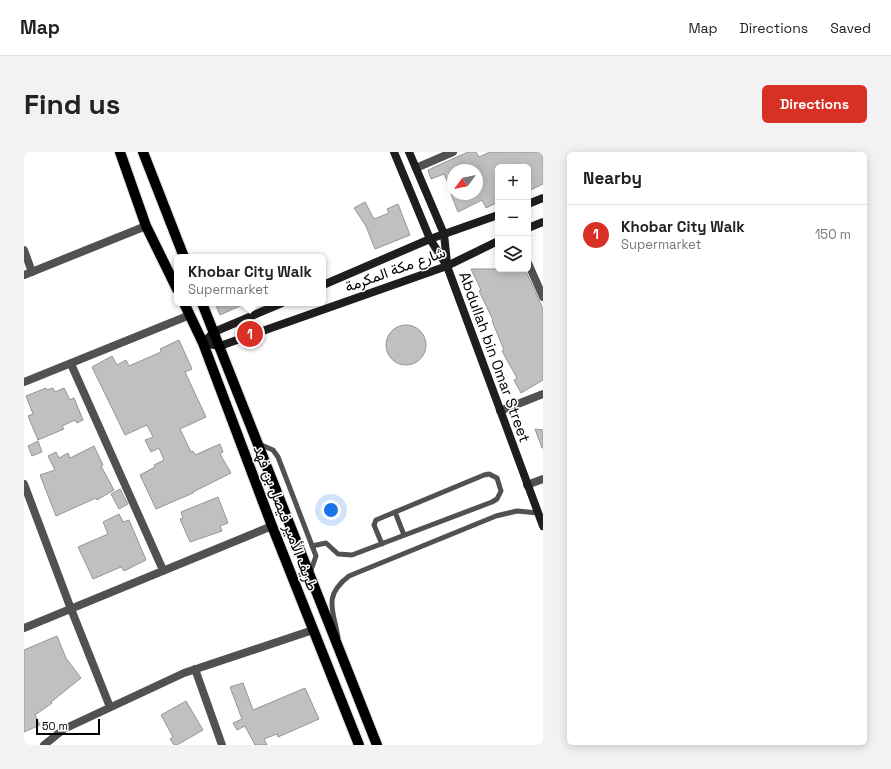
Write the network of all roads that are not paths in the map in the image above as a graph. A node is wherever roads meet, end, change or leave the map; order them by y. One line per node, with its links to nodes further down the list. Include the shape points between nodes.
1 (120, 152): 11 (main road)
2 (143, 152): 17 (main road)
3 (394, 152): 14 (main road, Abdullah bin Omar Street)
4 (409, 152): 6 (main road, Abdullah bin Omar Street)
5 (453, 152): 6 (street)
6 (416, 168): 13 (main road, Abdullah bin Omar Street)
7 (543, 198): 8 (main road)
8 (531, 203)
9 (495, 215): 13 (main road, شارع مكة المكرمة)
10 (543, 222): 12 (main road)
11 (146, 226): 20 (street); 22 (main road)
12 (531, 227)
13 (444, 234): 14 (main road, شارع مكة المكرمة); 18 (main road, Abdullah bin Omar Street)
14 (430, 239): 18 (main road, Abdullah bin Omar Street); 23 (main road, شارع مكة المكرمة)
15 (495, 242): 18 (main road, شارع مكة المكرمة)
16 (24, 250): 20 (street)
17 (183, 254)
18 (447, 266): 31 (main road, شارع مكة المكرمة); 35 (main road, Abdullah bin Omar Street)
19 (531, 270): 24 (street)
20 (32, 272): 21 (street)
21 (24, 275)
22 (174, 283)
23 (326, 284)
24 (543, 298)
25 (186, 306): 28 (main road, طريف الأمير فيصل بن فهد)
26 (203, 306): 29 (main road, طريف الأمير فيصل بن فهد)
27 (275, 306): 29 (main road)
28 (190, 315): 30 (main road, طريف الأمير فيصل بن فهد); 32 (street)
29 (214, 332): 30 (main road); 31 (main road, طريف الأمير فيصل بن فهد)
30 (202, 343): 31 (main road, شارع مكة المكرمة); 42 (main road, طريف الأمير فيصل بن فهد)
31 (220, 346): 36 (main road, طريف الأمير فيصل بن فهد)
32 (71, 364): 33 (street); 47 (street)
33 (24, 382)
34 (543, 394): 35 (street)
35 (500, 411): 39 (main road, Abdullah bin Omar Street)
36 (258, 444): 46 (lane, via 273,450 278,456); 48 (main road, طريف الأمير فيصل بن فهد)
37 (543, 479): 39 (street)
38 (24, 484): 49 (street)
39 (527, 485): 41 (main road, Abdullah bin Omar Street)
40 (395, 512): 44 (lane); 44 (lane, via 484,475 489,474 497,478 501,488 499,496 492,502); 45 (lane, via 375,522)
41 (538, 513): 43 (main road, Abdullah bin Omar Street); 52 (lane, via 517,511 496,516 349,576 336,587 331,596)
42 (272, 526): 47 (street); 51 (main road, طريف الأمير فيصل بن فهد)
43 (543, 526)
44 (404, 535): 45 (lane)
45 (382, 544): 46 (lane, via 344,556 326,543)
46 (312, 546): 48 (lane, via 316,562)
47 (164, 570): 49 (street)
48 (310, 574): 52 (main road, طريف الأمير فيصل بن فهد)
49 (71, 609): 50 (street); 54 (street)
50 (24, 628)
51 (314, 630): 53 (street); 57 (main road, طريف الأمير فيصل بن فهد)
52 (341, 654): 58 (main road, طريف الأمير فيصل بن فهد)
53 (195, 669): 54 (street); 56 (street)
54 (110, 707): 55 (street, via 64,729)
55 (44, 745)
56 (222, 745)
57 (360, 745)
58 (377, 745)

